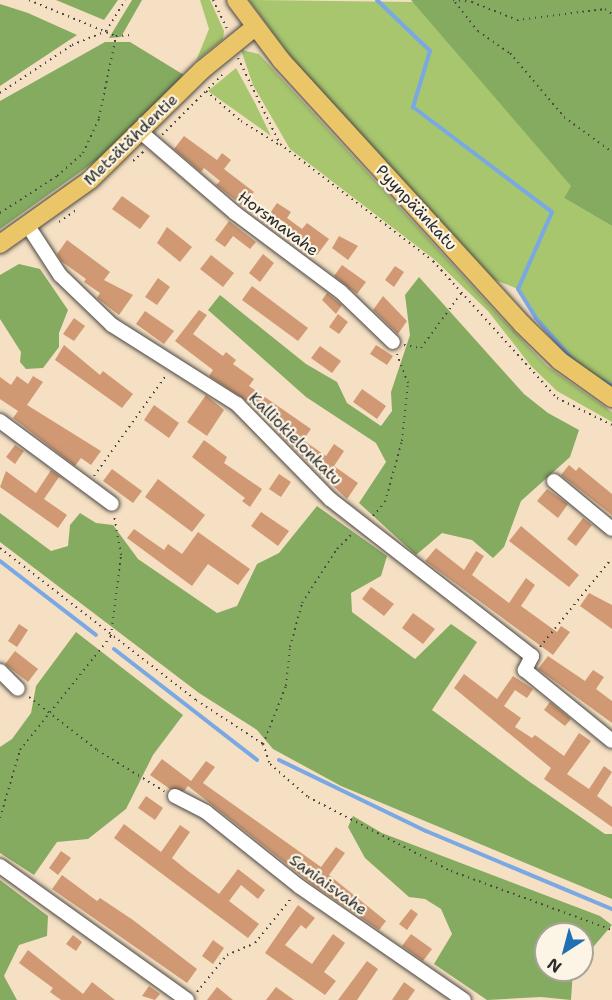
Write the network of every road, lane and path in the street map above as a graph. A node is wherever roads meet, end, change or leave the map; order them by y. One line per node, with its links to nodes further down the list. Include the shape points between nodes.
1 (29, 0): 8 (path)
2 (126, 0): 8 (path)
3 (213, 0): 11 (path)
4 (236, 0): 7 (main road, Pyynpäänkatu)
5 (454, 1): 6 (path, via 472,2 517,20 605,9); 16 (path, via 478,31 510,53 564,117)
6 (612, 14)
7 (255, 27): 11 (main road, Metsätähdentie); 23 (main road, Pyynpäänkatu, via 522,324 560,361)
8 (106, 31): 10 (path); 13 (path, via 72,45)
9 (131, 35): 10 (path)
10 (116, 36): 17 (path, via 99,118 83,153 57,176)
11 (234, 44): 14 (main road, Metsätähdentie, via 195,77); 15 (path)
12 (206, 91): 15 (path, via 241,121)
13 (0, 93)
14 (142, 134): 18 (main road, Metsätähdentie, via 90,180); 21 (street, Horsmavahe, via 235,213 341,292)
15 (280, 144): 20 (path, via 433,261)
16 (612, 152)
17 (0, 213)
18 (28, 226): 19 (main road, Metsätähdentie); 22 (street, Kalliokielonkatu, via 60,275 112,325)
19 (0, 244)
20 (462, 291): 21 (path, via 421,348); 25 (path, via 557,398)
21 (393, 342): 29 (path, via 408,383 402,441 385,502)
22 (174, 364): 27 (path); 29 (street, Kalliokielonkatu, via 237,404 315,485)
23 (612, 398)
24 (0, 421): 27 (street)
25 (612, 425)
26 (555, 481): 30 (street)
27 (88, 483): 28 (street)
28 (112, 504): 33 (path, via 122,555)
29 (365, 524): 34 (street, Kalliokielonkatu); 39 (path, via 337,549 302,603 290,647 286,686)
30 (612, 529)
31 (0, 548): 33 (path)
32 (612, 558): 34 (path)
33 (111, 636): 37 (path); 39 (path)
34 (532, 656): 38 (street, via 525,670)
35 (0, 671): 36 (street)
36 (18, 689): 37 (path)
37 (50, 714): 40 (path, via 110,759); 41 (path, via 20,750)
38 (612, 741)
39 (263, 744): 44 (path, via 270,764 308,797 451,871)
40 (175, 796): 43 (street, Saniaisvahe, via 206,813)
41 (0, 818)
42 (0, 866): 45 (street)
43 (300, 886): 45 (path, via 255,943 227,955); 46 (street, Saniaisvahe)
44 (612, 930)
45 (189, 1000)
46 (464, 1000)

